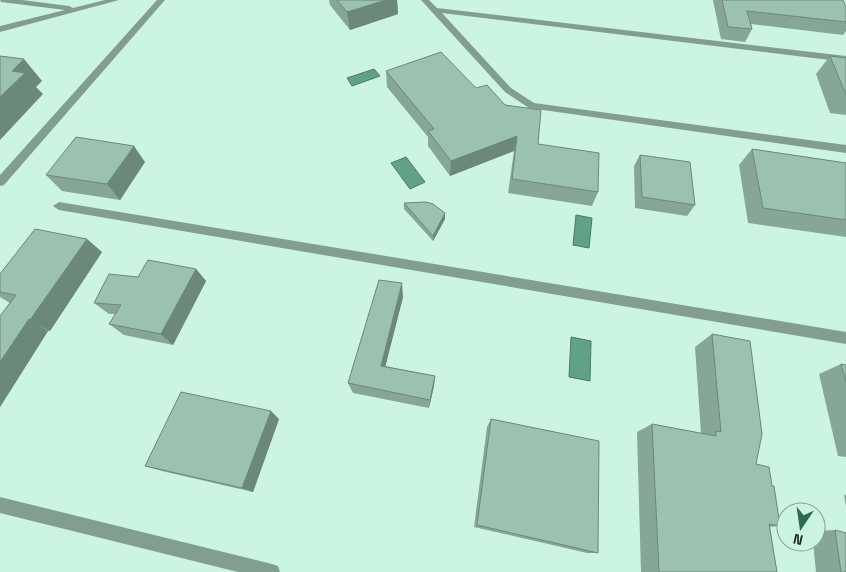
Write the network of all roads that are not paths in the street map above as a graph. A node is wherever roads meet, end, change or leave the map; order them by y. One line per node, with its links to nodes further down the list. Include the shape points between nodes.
1 (2, 0): 5 (street)
2 (114, 0): 5 (street)
3 (161, 0): 9 (street)
4 (431, 3): 7 (street); 8 (street, via 508,90 532,106)
5 (76, 9): 6 (street)
6 (0, 29)
7 (846, 59)
8 (846, 149)
9 (0, 182)
10 (59, 206): 11 (street)
11 (846, 338)
12 (0, 505): 13 (street)
13 (272, 572)

